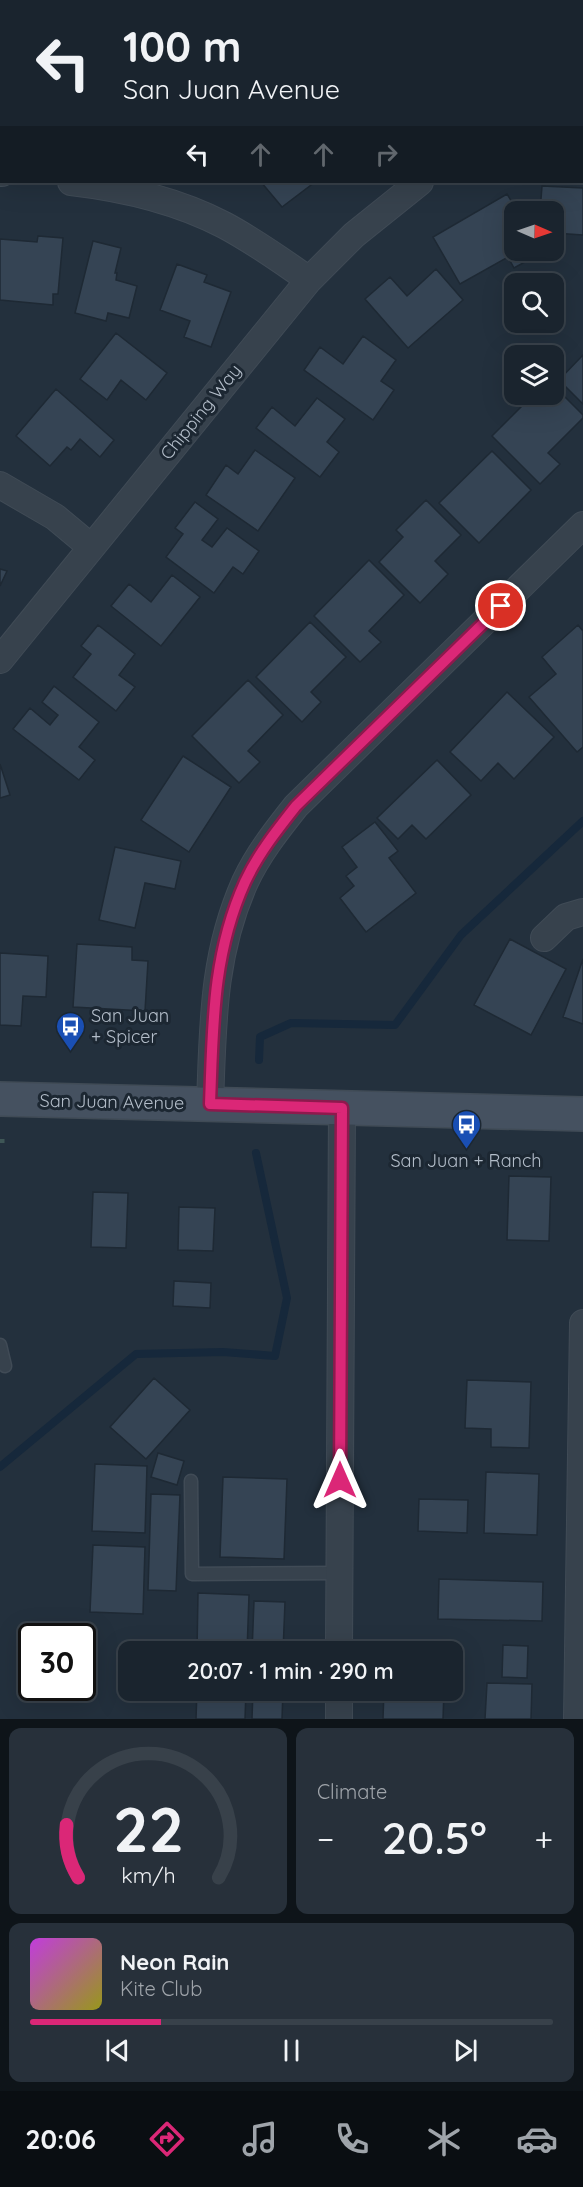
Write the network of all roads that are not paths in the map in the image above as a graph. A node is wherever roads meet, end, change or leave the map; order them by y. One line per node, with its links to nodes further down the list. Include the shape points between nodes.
1 (79, 183): 3 (street, via 119,188 169,202 222,224)
2 (419, 183): 3 (street, Chipping Way, via 354,235)
3 (309, 280): 6 (street, Chipping Way)
4 (0, 485): 6 (street, via 55,517)
5 (583, 525): 11 (street, via 296,806 268,842 229,923 218,967)
6 (91, 547): 7 (street, Chipping Way)
7 (0, 660)
8 (583, 912): 9 (street, via 566,917)
9 (544, 938)
10 (0, 1100): 11 (main road, San Juan Avenue)
11 (210, 1104): 12 (main road, San Juan Avenue)
12 (342, 1108): 13 (main road, San Juan Avenue); 18 (street)
13 (583, 1114)
14 (583, 1323): 22 (street)
15 (0, 1345): 16 (lane)
16 (5, 1366)
17 (191, 1480): 18 (lane, via 192,1574)
18 (339, 1573): 19 (street)
19 (339, 1641)
20 (339, 1701): 21 (street)
21 (339, 1719)
22 (577, 1719)

